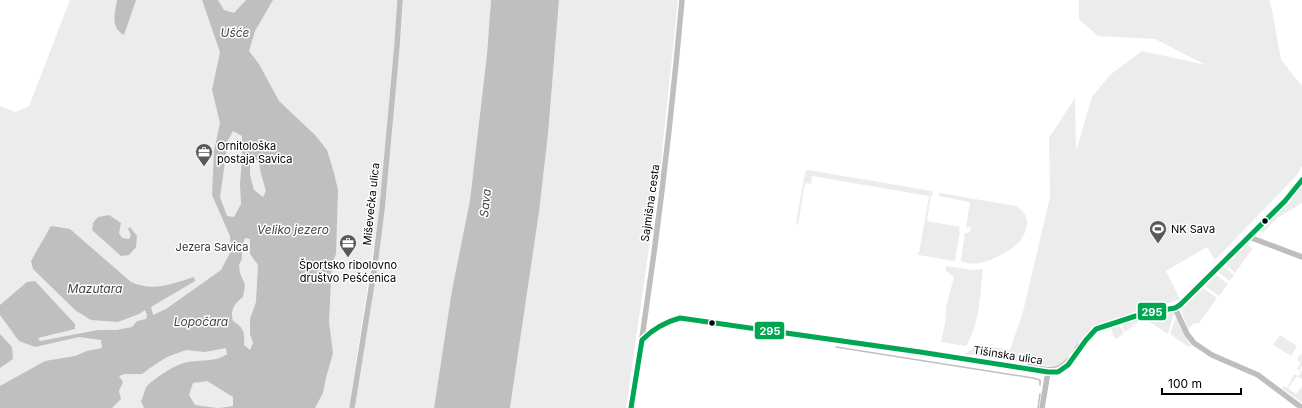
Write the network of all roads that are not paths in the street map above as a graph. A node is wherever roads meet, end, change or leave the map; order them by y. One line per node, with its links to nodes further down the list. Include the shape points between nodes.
1 (400, 0): 9 (street, Miševečka ulica, via 382,209)
2 (682, 0): 7 (street, Sajmišna cesta, via 667,151)
3 (1302, 180): 4 (street, Tišinska ulica)
4 (1249, 237): 5 (street); 6 (street, Tišinska ulica, via 1199,288)
5 (1302, 257)
6 (1175, 308): 8 (street, Tišinska ulica, via 1145,313 1090,333 1064,369); 12 (street, via 1190,340 1223,360 1258,375)
7 (642, 340): 8 (street, Tišinska ulica, via 664,324 680,318); 10 (street, Sajmišna cesta)
8 (1048, 372): 11 (street)
9 (352, 408)
10 (631, 408)
11 (1042, 408)
12 (1302, 408)

